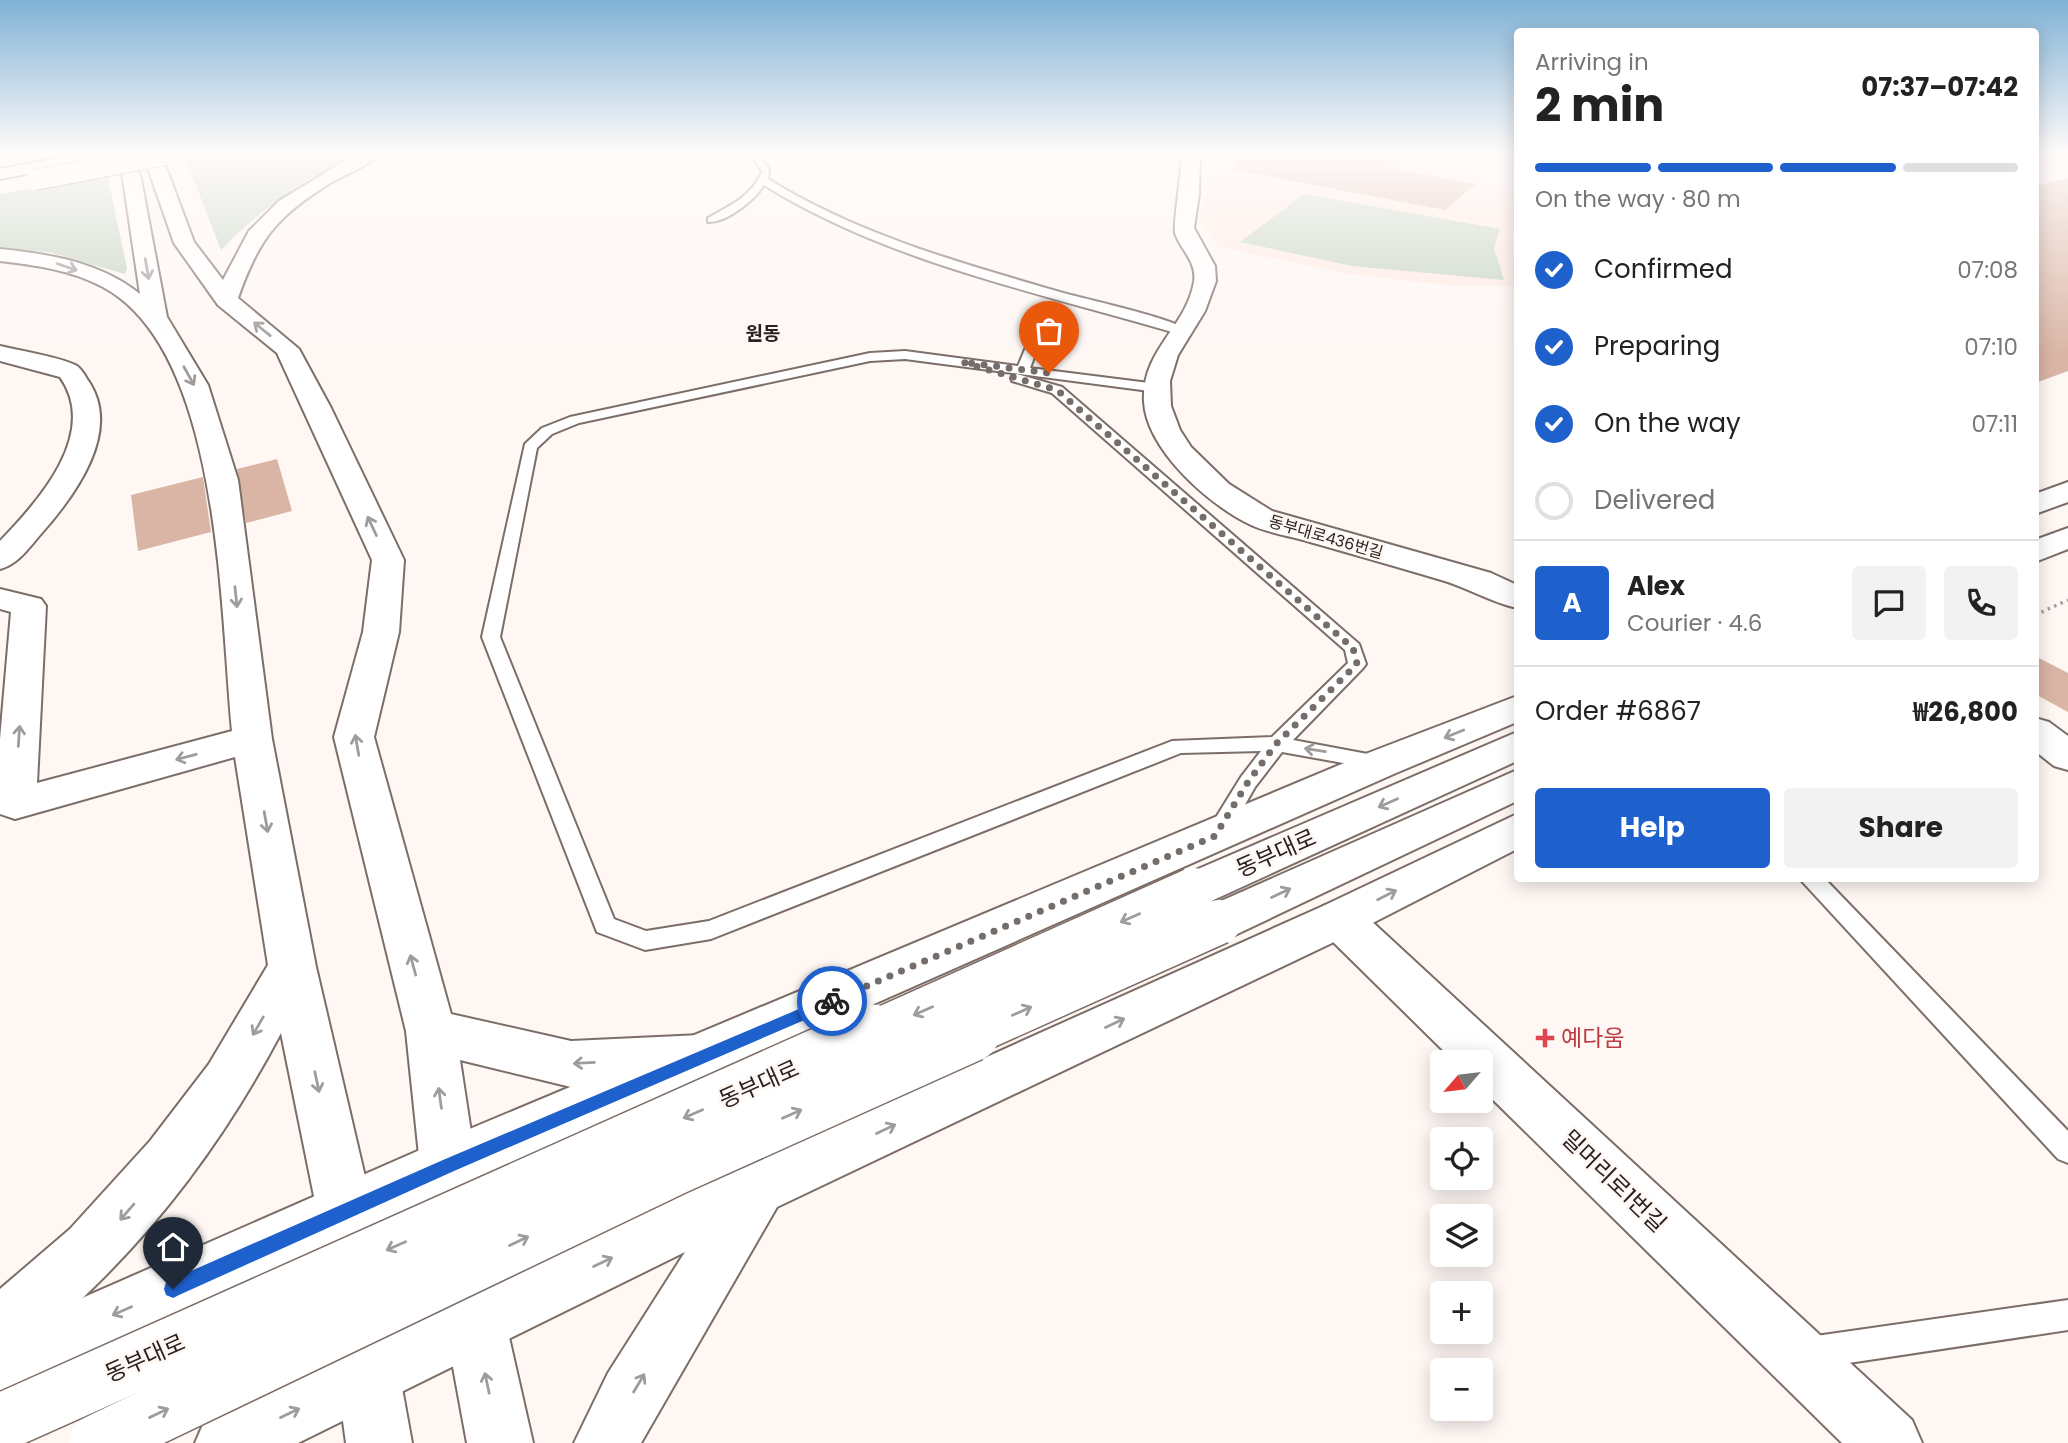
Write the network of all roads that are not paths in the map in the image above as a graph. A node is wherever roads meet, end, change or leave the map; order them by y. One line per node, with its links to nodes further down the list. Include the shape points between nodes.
1 (137, 221): 8 (main road, one-way to 8)
2 (176, 221): 7 (main road, via 184,243)
3 (270, 221): 7 (main road, via 240,264)
4 (833, 221): 10 (lane, via 1102,310)
5 (1185, 221): 10 (main road, via 1184,231 1206,267 1203,292)
6 (0, 255): 8 (main road, one-way to 8, via 49,260 111,282)
7 (226, 300): 36 (main road, one-way to 7, via 354,737 381,632 388,560 287,349)
8 (155, 317): 24 (main road, one-way to 24, via 195,385 223,480)
9 (1058, 328): 13 (lane, via 1030,350)
10 (1183, 331): 14 (main road, via 1163,362)
11 (0, 353): 19 (main road, via 69,372 84,394 87,427 72,471 29,530)
12 (962, 362): 13 (lane); 25 (lane, via 1057,390 1353,648 1357,664); 25 (lane, via 905,355 870,357 575,420 547,431 530,447 491,638 605,926 645,941 710,930 1179,746)
13 (1023, 369): 14 (lane)
14 (1157, 388): 20 (main road, 동부대로436번길, via 1160,409 1177,450 1232,502 1293,529 1479,580)
15 (2068, 491): 16 (main road)
16 (2039, 503)
17 (2068, 537): 18 (main road)
18 (2039, 550)
19 (0, 559)
20 (1514, 597)
21 (0, 600): 24 (main road, one-way to 21, via 15,804 29,606)
22 (1514, 709): 28 (main road, 동부대로, one-way to 28)
23 (2039, 734): 27 (main road)
24 (252, 739): 35 (main road, one-way to 35)
25 (1276, 744): 28 (lane, one-way to 25); 31 (lane)
26 (1514, 748): 33 (main road, 동부대로, one-way to 33)
27 (2068, 756)
28 (1382, 763): 31 (main road, 동부대로)
29 (1514, 785): 33 (main road, 동부대로, one-way to 29)
30 (1514, 832): 34 (main road, one-way to 30)
31 (1215, 836): 37 (main road, 동부대로)
32 (1814, 882): 38 (lane)
33 (1206, 906): 48 (main road, 동부대로, one-way to 48, bridge); 49 (main road, 동부대로, one-way to 33, bridge)
34 (1339, 919): 40 (main road, one-way to 34); 45 (main road, 밀머리로1번길)
35 (292, 967): 41 (main road, one-way to 41); 44 (main road, one-way to 44, via 218,1094 126,1214)
36 (431, 1031): 37 (main road, one-way to 36, via 571,1064); 39 (main road, one-way to 36)
37 (701, 1058): 39 (main road, 동부대로)
38 (2068, 1150)
39 (449, 1165): 41 (main road, 동부대로); 43 (main road)
40 (757, 1188): 43 (main road, one-way to 40); 53 (main road, one-way to 40)
41 (345, 1211): 46 (main road, 동부대로, one-way to 46); 47 (main road)
42 (2068, 1315): 45 (lane)
43 (475, 1323): 47 (main road); 52 (main road, one-way to 43)
44 (0, 1327)
45 (1797, 1355): 54 (main road, 밀머리로1번길)
46 (0, 1366)
47 (368, 1375): 50 (main road, one-way to 47); 51 (main road)
48 (0, 1423)
49 (98, 1443)
50 (228, 1443)
51 (379, 1443)
52 (500, 1443)
53 (607, 1443)
54 (1889, 1443)

